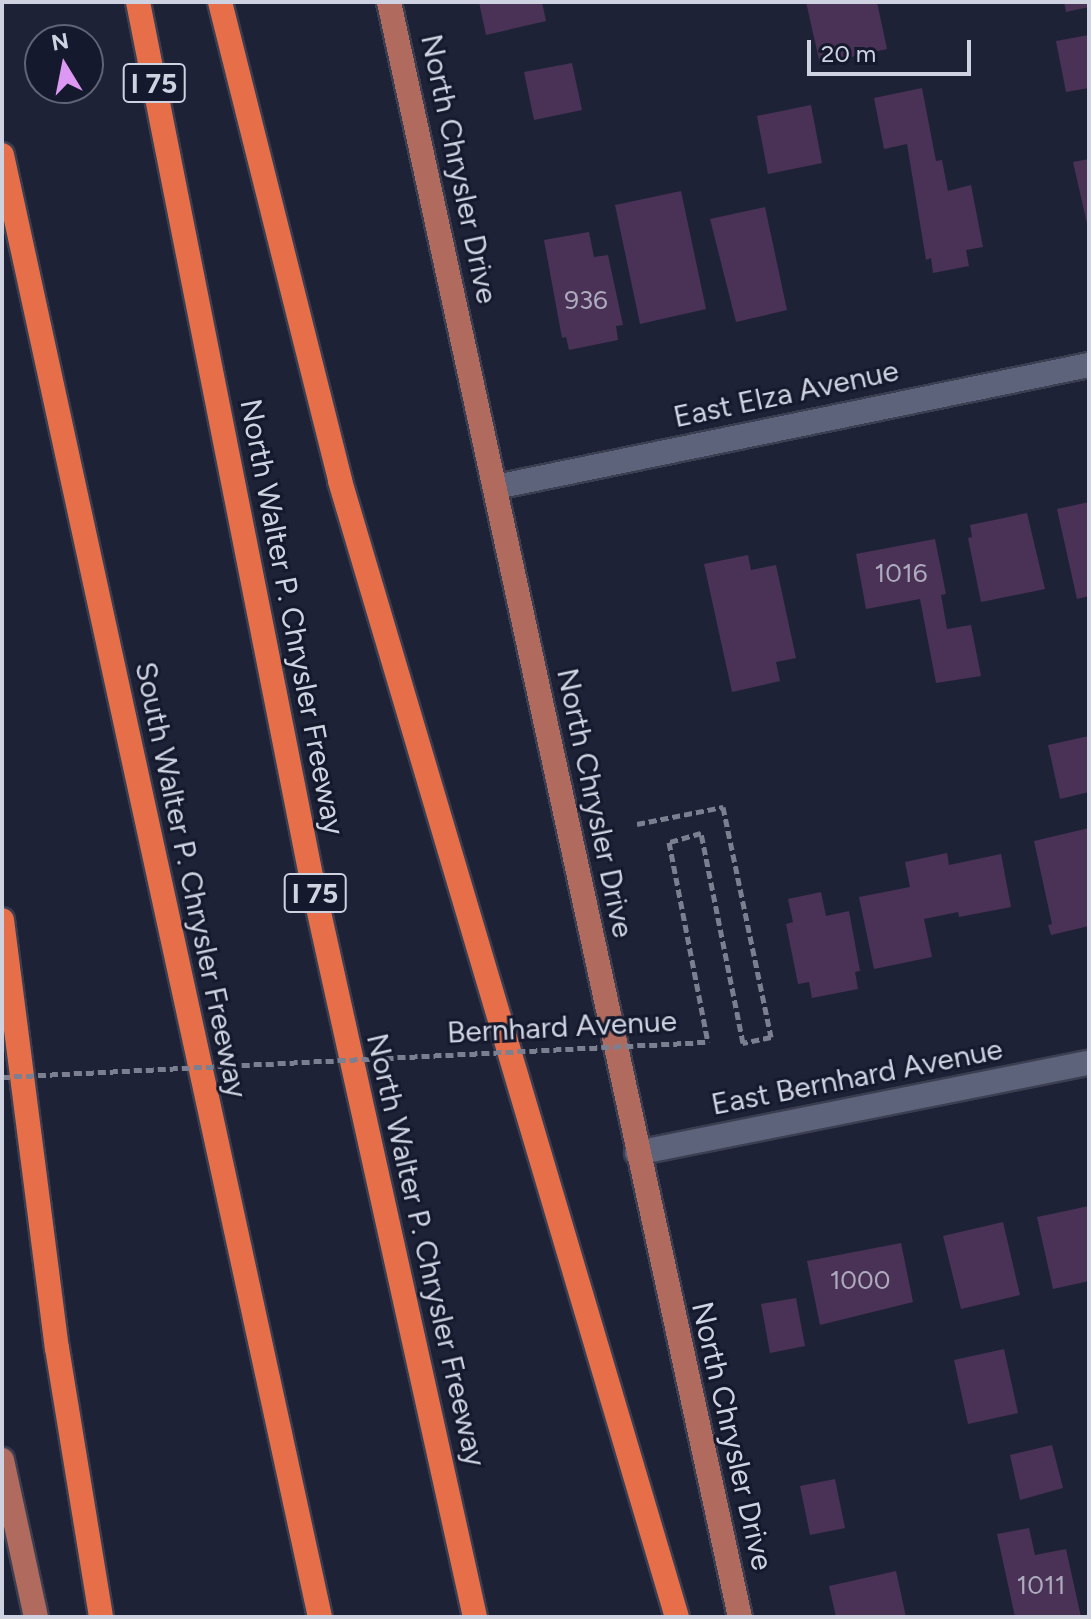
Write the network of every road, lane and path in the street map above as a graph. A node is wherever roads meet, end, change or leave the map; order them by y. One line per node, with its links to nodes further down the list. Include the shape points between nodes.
1 (138, 2): 16 (highway, North Walter P. Chrysler Freeway / I 75, via 311,876)
2 (220, 2): 17 (highway, via 340,481)
3 (389, 2): 6 (main road, North Chrysler Drive)
4 (2, 155): 15 (highway, South Walter P. Chrysler Freeway)
5 (1089, 365): 6 (street, East Elza Avenue)
6 (496, 487): 11 (main road, North Chrysler Drive)
7 (637, 824): 10 (path, Bernhard Avenue, bridge, via 723,807 771,1037 743,1043 701,833 669,842 708,1042)
8 (2, 920): 14 (highway, via 57,1348)
9 (1089, 1063): 11 (street, East Bernhard Avenue)
10 (2, 1077)
11 (637, 1153): 18 (main road, North Chrysler Drive)
12 (2, 1460): 13 (main road)
13 (36, 1617)
14 (101, 1617)
15 (320, 1617)
16 (475, 1617)
17 (677, 1617)
18 (740, 1617)

